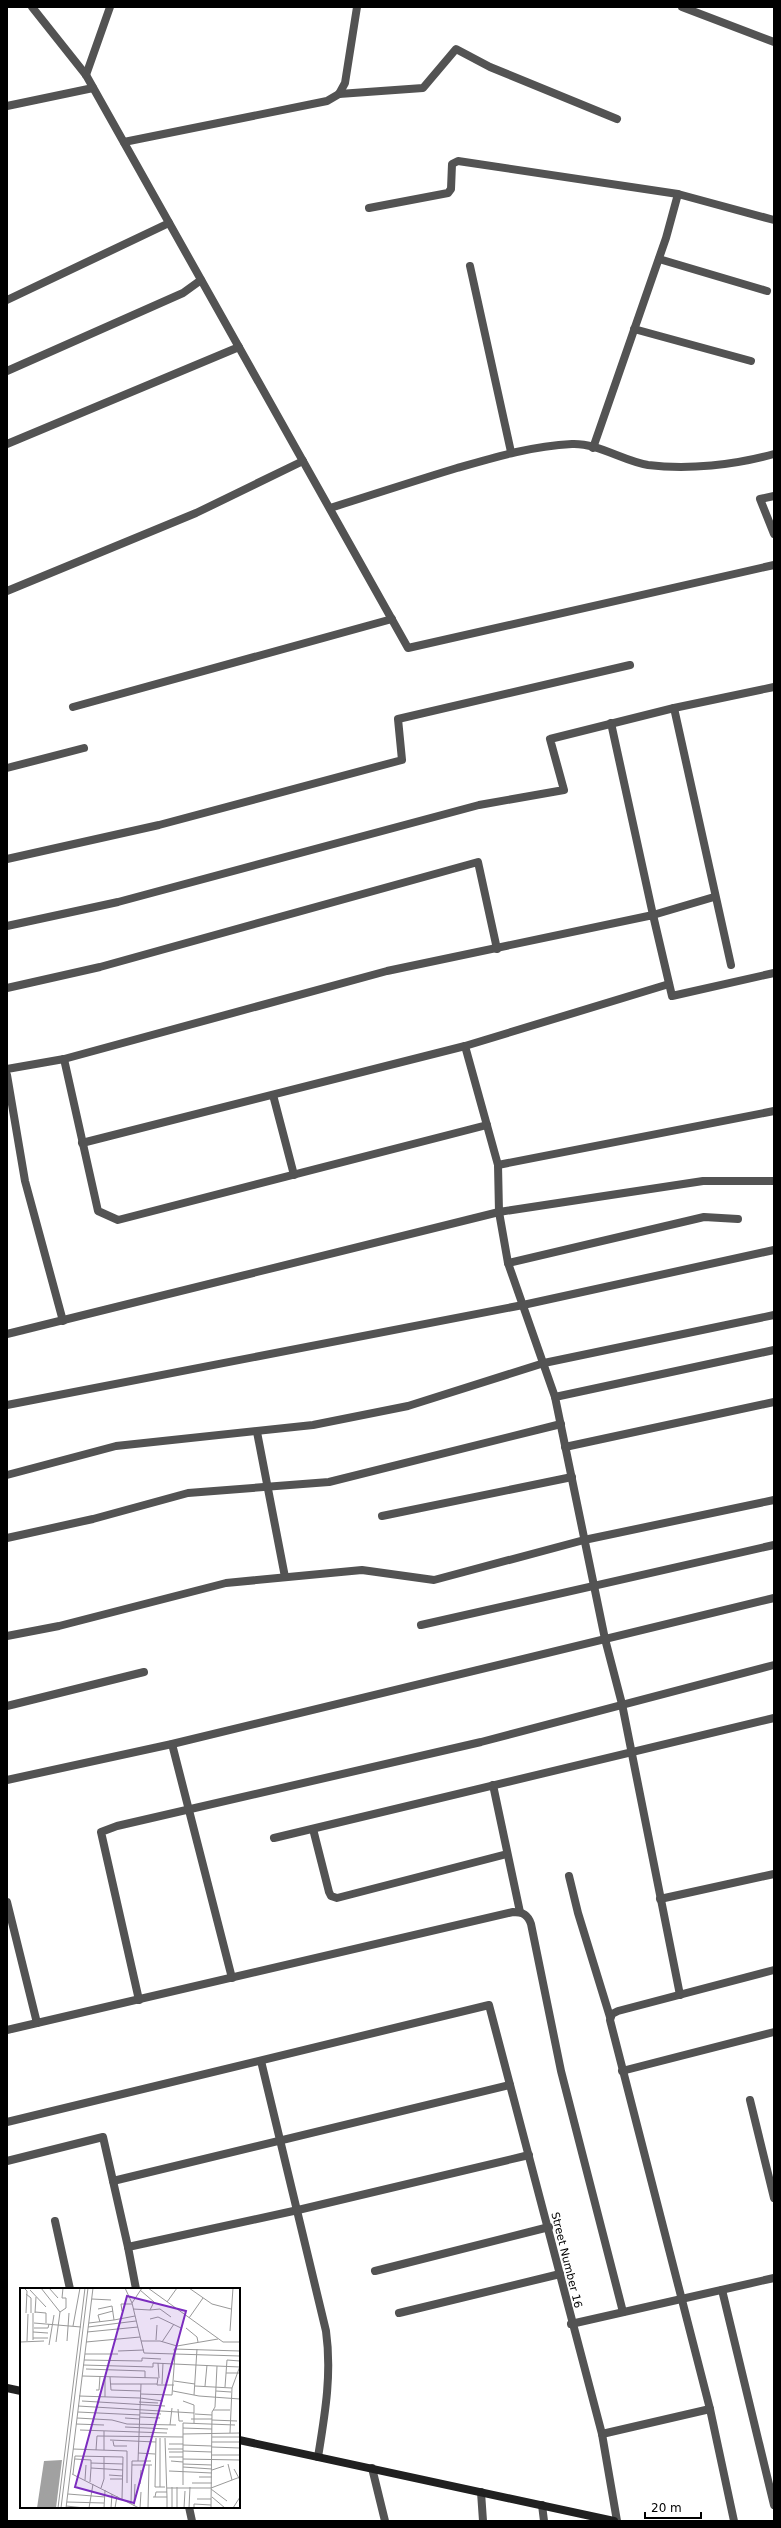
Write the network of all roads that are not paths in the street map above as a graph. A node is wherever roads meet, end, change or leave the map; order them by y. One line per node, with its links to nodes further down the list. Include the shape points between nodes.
1 (32, 7): 6 (street)
2 (110, 7): 6 (street)
3 (357, 7): 8 (street, via 345,83)
4 (682, 7): 5 (street)
5 (774, 42)
6 (86, 75): 7 (street)
7 (93, 88): 9 (street); 11 (street)
8 (339, 94): 10 (street, via 423,88 456,49 490,67); 11 (street, via 327,101)
9 (7, 106)
10 (617, 119)
11 (124, 142): 15 (street)
12 (678, 194): 13 (street, via 456,161 452,164 451,188 448,193); 14 (street); 16 (street)
13 (369, 208)
14 (774, 220)
15 (169, 223): 18 (street); 20 (street)
16 (659, 259): 19 (street); 21 (street)
17 (470, 266): 27 (street)
18 (201, 280): 22 (street); 24 (street, via 183,293)
19 (767, 291)
20 (7, 300)
21 (634, 329): 23 (street); 26 (street)
22 (239, 347): 25 (street); 29 (street)
23 (751, 361)
24 (7, 371)
25 (7, 444)
26 (593, 448): 27 (street, via 575,444); 28 (street, via 648,465 750,461)
27 (511, 452): 31 (street)
28 (774, 454)
29 (303, 461): 31 (street); 34 (street, via 196,513)
30 (774, 496): 32 (street, via 760,499)
31 (330, 508): 35 (street)
32 (774, 534)
33 (774, 566): 35 (street, via 408,648)
34 (7, 591)
35 (392, 619): 38 (street)
36 (630, 666): 43 (street, via 398,719 402,760 159,825)
37 (774, 687): 39 (street)
38 (73, 707)
39 (674, 708): 40 (street); 44 (street)
40 (611, 724): 45 (street); 46 (street, via 550,738 564,790 479,805 118,902)
41 (84, 748): 42 (street)
42 (7, 768)
43 (7, 859)
44 (714, 897): 45 (street); 48 (street)
45 (654, 915): 47 (street); 50 (street)
46 (7, 926)
47 (497, 949): 51 (street, via 478,862 100,967); 53 (street, via 387,971)
48 (731, 965)
49 (774, 973): 50 (street, via 672,996)
50 (669, 984): 52 (street)
51 (7, 988)
52 (465, 1046): 56 (street); 58 (street)
53 (64, 1059): 54 (street); 59 (street)
54 (7, 1069)
55 (7, 1075): 69 (street, via 26,1181)
56 (273, 1095): 59 (street); 61 (street)
57 (774, 1111): 60 (street)
58 (487, 1125): 60 (street); 61 (street)
59 (82, 1143): 61 (street, via 98,1211 118,1220)
60 (498, 1165): 63 (street)
61 (294, 1175)
62 (774, 1180): 63 (street, via 703,1181)
63 (499, 1212): 66 (street); 69 (street)
64 (738, 1219): 66 (street, via 704,1217)
65 (774, 1250): 67 (street)
66 (508, 1263): 67 (street)
67 (523, 1305): 72 (street); 75 (street)
68 (774, 1316): 72 (street)
69 (63, 1321): 70 (street)
70 (7, 1334)
71 (774, 1350): 73 (street)
72 (544, 1363): 73 (street); 77 (street, via 408,1406 313,1426)
73 (555, 1397): 76 (street)
74 (774, 1402): 78 (street)
75 (7, 1405)
76 (560, 1424): 78 (street); 81 (street, via 328,1482)
77 (257, 1432): 79 (street, via 116,1446); 81 (street)
78 (565, 1447): 80 (street)
79 (7, 1475)
80 (572, 1477): 83 (street); 85 (street)
81 (268, 1486): 84 (street, via 188,1493); 87 (street)
82 (774, 1500): 85 (street)
83 (382, 1516)
84 (7, 1538)
85 (584, 1540): 87 (street, via 434,1580 362,1570); 88 (street)
86 (774, 1545): 88 (street)
87 (285, 1577): 91 (street, via 226,1583 59,1626)
88 (593, 1584): 90 (street); 92 (street)
89 (774, 1598): 92 (street)
90 (421, 1625)
91 (7, 1636)
92 (605, 1639): 95 (street); 98 (street)
93 (774, 1665): 95 (street)
94 (144, 1672): 96 (street)
95 (622, 1704): 99 (street); 102 (street, via 482,1742)
96 (7, 1706)
97 (774, 1718): 99 (street)
98 (172, 1744): 100 (street); 102 (street)
99 (630, 1752): 101 (street); 108 (street)
100 (7, 1780)
101 (493, 1784): 103 (street); 105 (street)
102 (190, 1809): 112 (street); 114 (street, via 101,1832)
103 (313, 1829): 104 (street); 105 (street, via 329,1892 337,1898)
104 (274, 1838)
105 (507, 1854): 110 (street)
106 (774, 1874): 108 (street)
107 (569, 1876): 115 (street)
108 (660, 1899): 113 (street)
109 (7, 1902): 116 (street)
110 (520, 1912): 112 (street); 140 (street, via 529,1918 531,1924 562,2078)
111 (774, 1970): 113 (street)
112 (232, 1978): 114 (street)
113 (680, 1995): 115 (street, via 618,2011)
114 (139, 2000): 116 (street)
115 (610, 2017): 120 (street)
116 (37, 2023): 117 (street)
117 (7, 2030)
118 (774, 2032): 120 (street)
119 (261, 2061): 121 (street, Street Number 16, via 489,2005); 123 (street); 124 (street)
120 (622, 2070): 139 (street)
121 (510, 2085): 124 (street); 125 (street, Street Number 16)
122 (750, 2100): 128 (street)
123 (7, 2122)
124 (280, 2140): 127 (street); 129 (street)
125 (529, 2154): 129 (street); 131 (street, Street Number 16)
126 (7, 2162): 127 (street, via 103,2137)
127 (113, 2181): 132 (street)
128 (774, 2198)
129 (298, 2210): 132 (street); 148 (street, via 321,2305 329,2359 329,2388)
130 (56, 2221): 136 (street)
131 (548, 2227): 133 (street); 134 (street, Street Number 16)
132 (128, 2247): 137 (street)
133 (375, 2271)
134 (560, 2274): 141 (street); 142 (street, Street Number 16)
135 (774, 2278): 138 (street)
136 (70, 2288)
137 (136, 2288)
138 (722, 2290): 139 (street); 152 (street)
139 (681, 2299): 140 (street); 145 (street)
140 (623, 2312): 142 (street)
141 (399, 2313)
142 (571, 2324): 146 (street, Street Number 16)
143 (7, 2388): 144 (street)
144 (20, 2391)
145 (710, 2409): 146 (street); 160 (street)
146 (602, 2434): 159 (street, Street Number 16)
147 (240, 2440): 148 (street)
148 (318, 2457): 149 (street)
149 (372, 2468): 150 (street); 156 (street)
150 (482, 2492): 151 (street); 157 (street)
151 (542, 2505): 154 (street); 158 (street)
152 (774, 2505)
153 (189, 2508): 155 (street)
154 (598, 2519): 159 (street)
155 (192, 2521)
156 (385, 2521)
157 (483, 2521)
158 (544, 2521)
159 (616, 2521)
160 (734, 2521)

